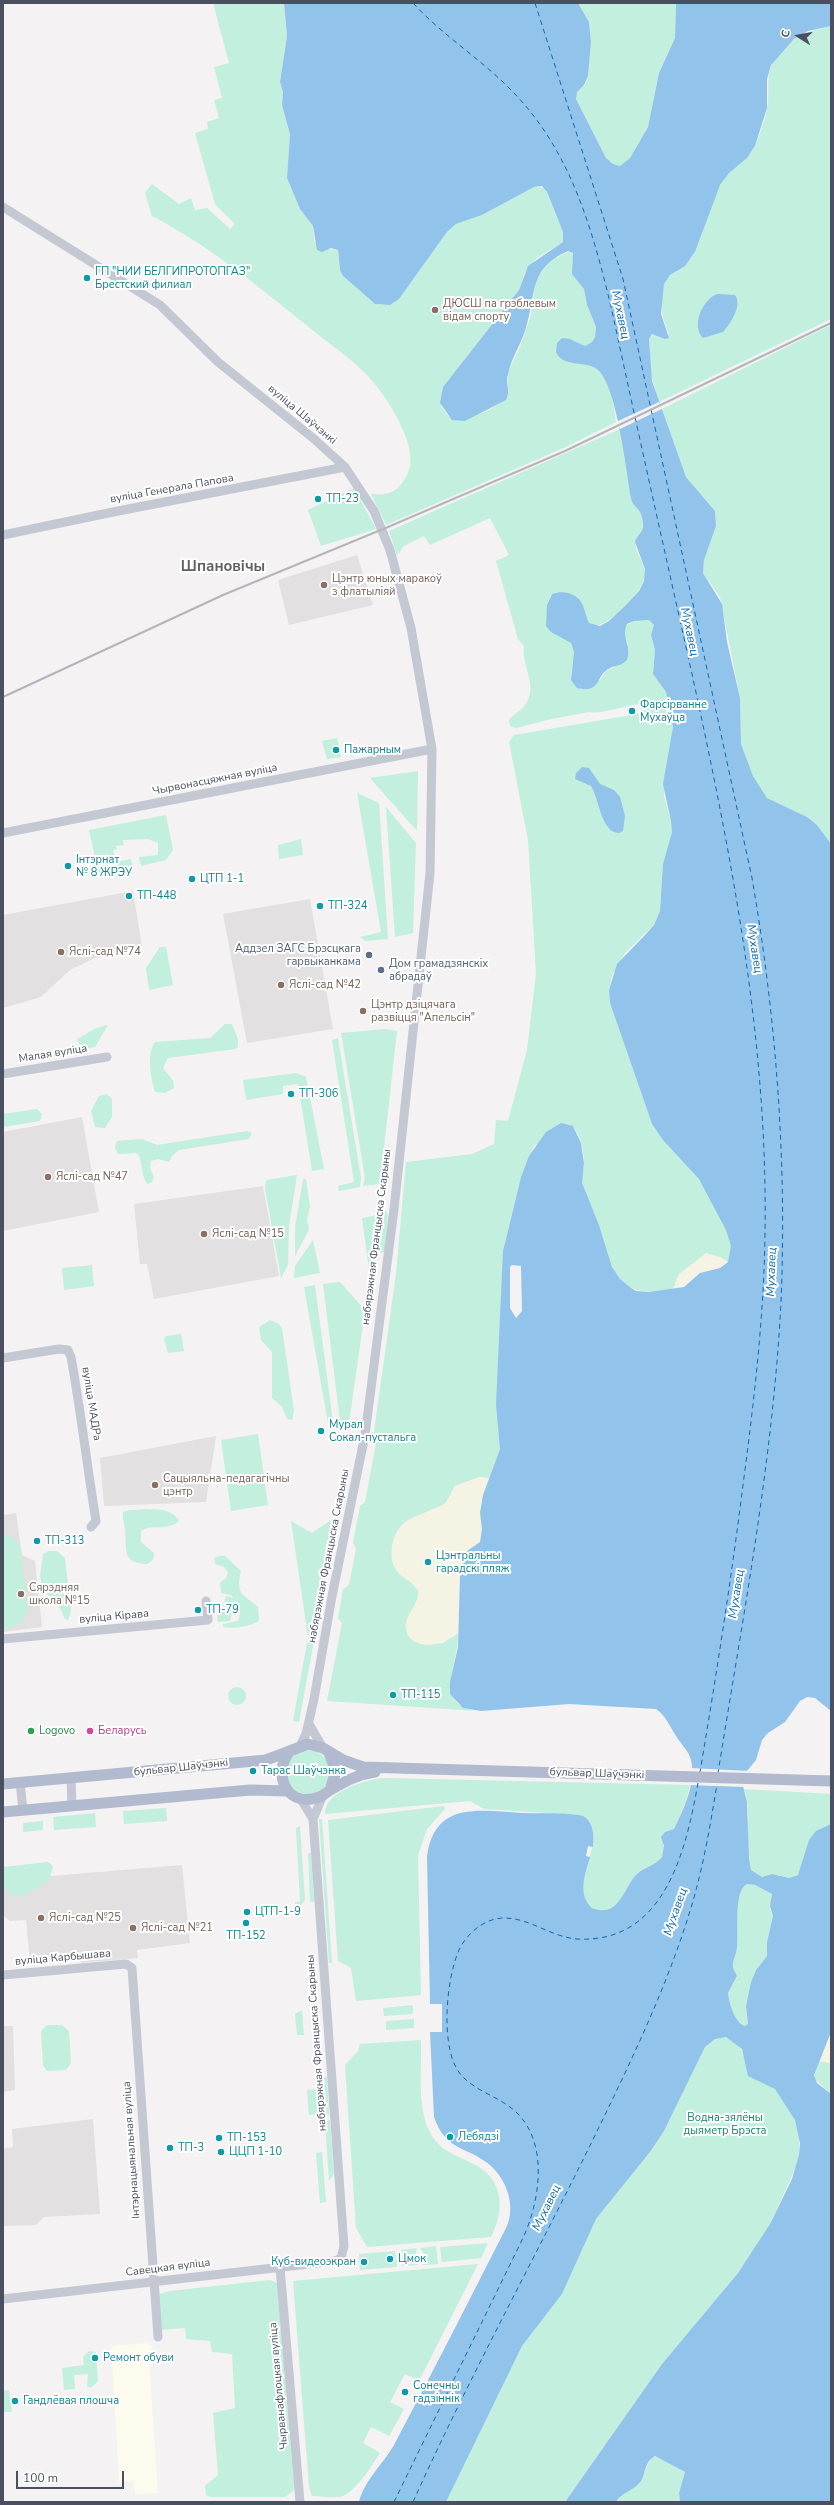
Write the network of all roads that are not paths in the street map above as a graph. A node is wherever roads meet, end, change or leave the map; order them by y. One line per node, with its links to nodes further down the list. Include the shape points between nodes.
1 (3, 207): 2 (street, вуліца Шаўчэнкі, via 160,306 218,362)
2 (345, 467): 3 (street, вуліца Генерала Папова); 4 (street, вуліца Шаўчэнкі, via 374,511 400,580 413,634)
3 (3, 535)
4 (432, 749): 5 (street, Чырвонасцяжная вуліца); 12 (street, набярэжная Францыска Скарыны, via 430,873 386,1272 365,1435)
5 (3, 833)
6 (107, 1057): 7 (street, Малая вуліца)
7 (3, 1074)
8 (3, 1358): 9 (street, вуліца МАДРа, via 59,1349 68,1350 80,1405 96,1521)
9 (91, 1527)
10 (206, 1602): 11 (street, вуліца Кірава, via 208,1620)
11 (3, 1638)
12 (308, 1724): 13 (street, набярэжная Францыска Скарыны); 14 (street)
13 (300, 1746): 14 (main road, бульвар Шаўчэнкі, via 308,1744); 15 (main road, бульвар Шаўчэнкі)
14 (326, 1750): 16 (main road, бульвар Шаўчэнкі, via 363,1767); 22 (main road, via 336,1771)
15 (290, 1751): 17 (main road, бульвар Шаўчэнкі, via 266,1760); 21 (main road, via 281,1766 283,1784)
16 (395, 1770): 18 (main road, бульвар Шаўчэнкі); 22 (main road, бульвар Шаўчэнкі, via 365,1774)
17 (71, 1778): 19 (main road, бульвар Шаўчэнкі); 24 (street)
18 (831, 1781)
19 (20, 1782): 20 (main road, бульвар Шаўчэнкі); 25 (street)
20 (3, 1784)
21 (288, 1791): 23 (main road); 24 (main road, via 250,1790)
22 (327, 1792): 23 (main road, бульвар Шаўчэнкі, via 308,1800); 27 (street, набярэжная Францыска Скарыны)
23 (300, 1798): 27 (street, набярэжная Францыска Скарыны)
24 (72, 1806): 25 (main road)
25 (23, 1810): 26 (main road)
26 (3, 1812)
27 (313, 1819): 30 (street, набярэжная Францыска Скарыны, via 344,2249 341,2258)
28 (126, 1964): 29 (street, вуліца Карбышава); 32 (street, Інтэрнацыянальная вуліца, via 132,1968 134,1982)
29 (3, 1975)
30 (335, 2261): 31 (street, Савецкая вуліца)
31 (280, 2268): 32 (street, Савецкая вуліца); 35 (street, Чырванафлоцкая вуліца)
32 (154, 2281): 33 (street, Савецкая вуліца); 34 (street, Інтэрнацыянальная вуліца)
33 (3, 2299)
34 (158, 2337)
35 (300, 2502)

